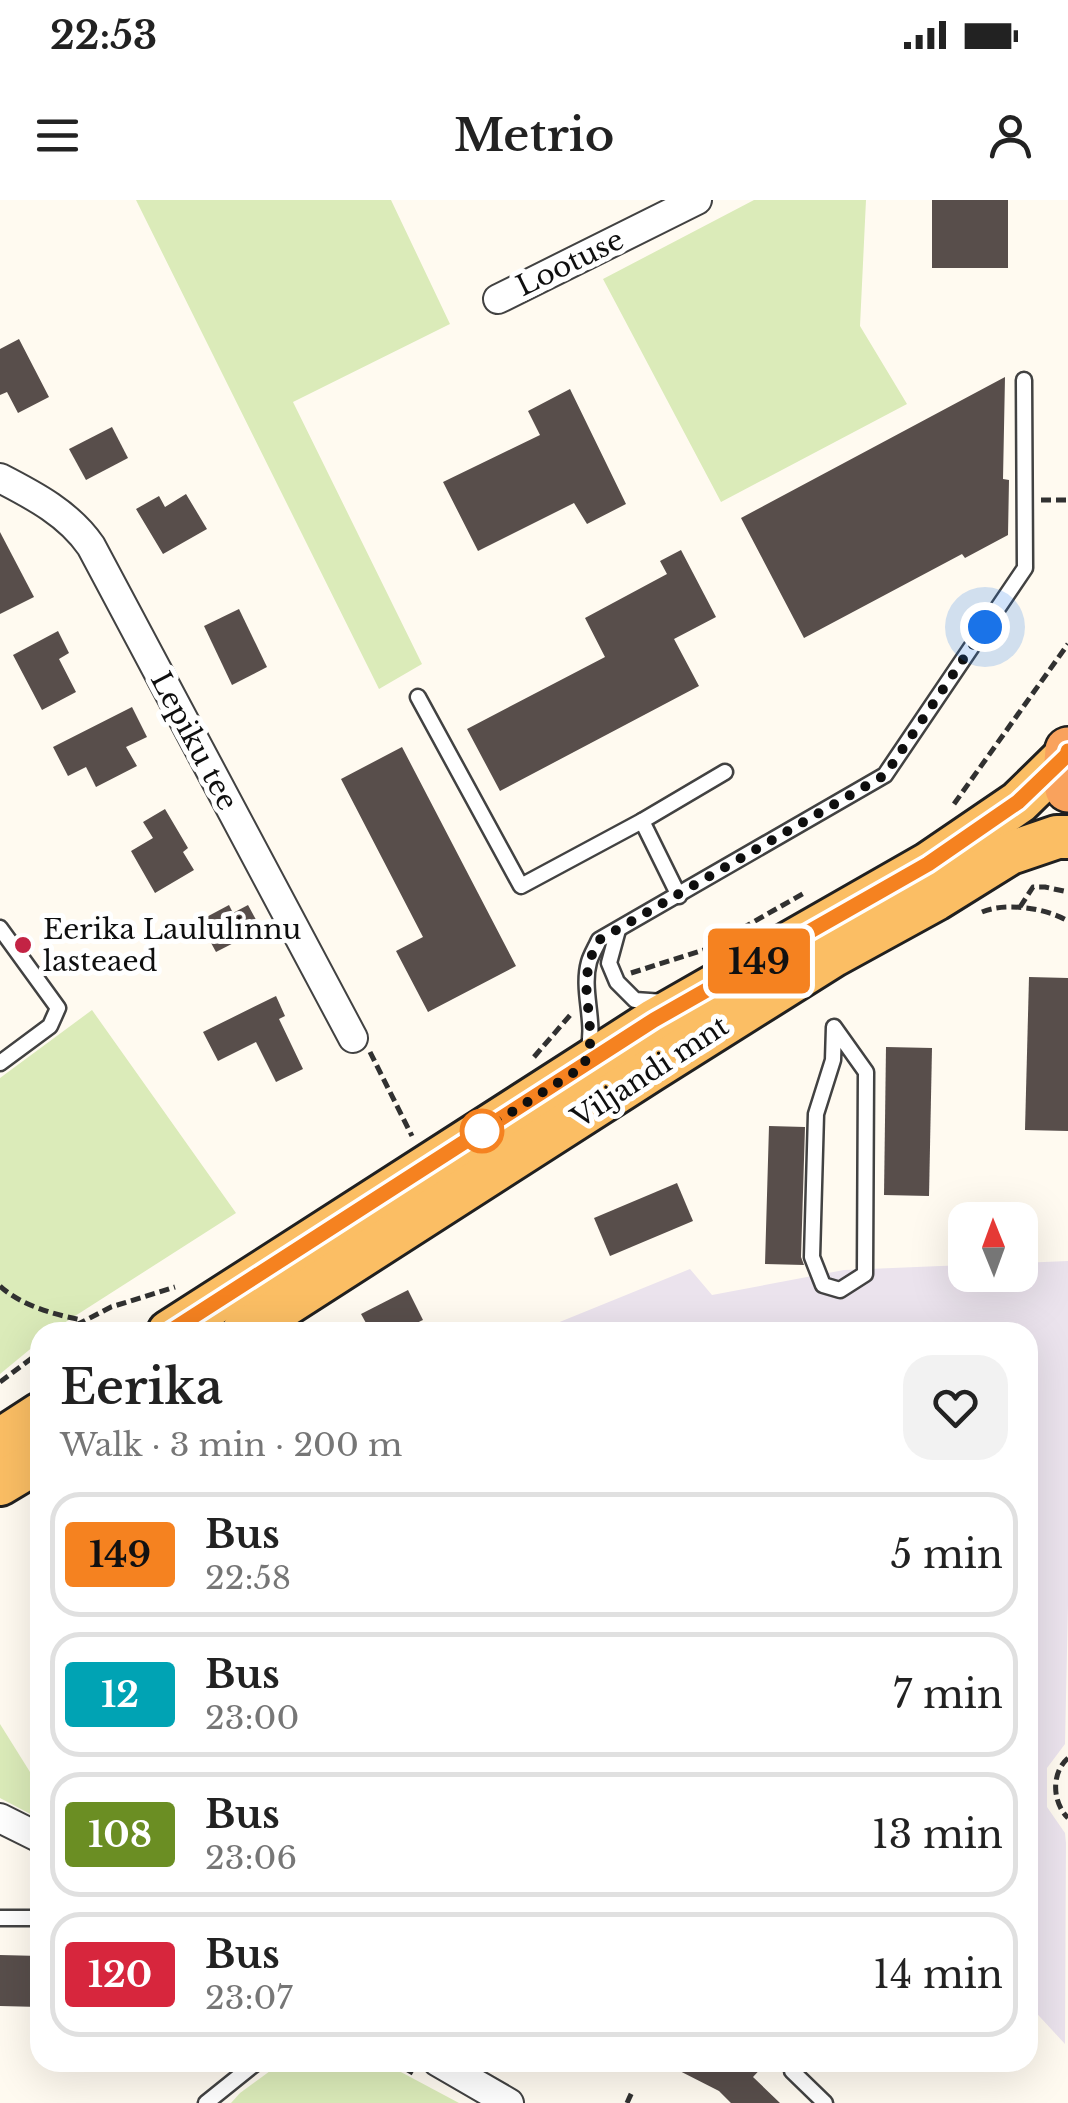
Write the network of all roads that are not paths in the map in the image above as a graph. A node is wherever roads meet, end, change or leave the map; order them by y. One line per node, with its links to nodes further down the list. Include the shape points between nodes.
1 (696, 200): 2 (street, Lootuse)
2 (498, 299)
3 (1024, 380): 11 (lane, via 1025,568 885,775)
4 (0, 478): 16 (street, Lepiku tee, via 55,510 92,546)
5 (418, 697): 9 (lane, via 521,886)
6 (1067, 753): 8 (highway); 14 (main road, Viljandi mnt, via 1018,802 928,864)
7 (724, 772): 9 (lane)
8 (1068, 788)
9 (642, 821): 11 (lane)
10 (1068, 838): 20 (main road, Viljandi mnt, via 1010,853 834,955)
11 (679, 896): 13 (lane)
12 (0, 928): 17 (lane, via 58,1008 50,1026)
13 (618, 930): 14 (lane, via 609,963 616,982 635,1000); 18 (lane, via 599,940 589,961 591,1040)
14 (685, 1003): 18 (main road, Viljandi mnt)
15 (834, 1027): 15 (lane, via 833,1060 816,1114 812,1256 823,1285 840,1290 864,1274 866,1072)
16 (353, 1038)
17 (0, 1063)
18 (584, 1066): 19 (main road, Viljandi mnt)
19 (185, 1322)
20 (260, 1322)
21 (30, 1433): 22 (main road)
22 (11, 1469)
23 (0, 1818): 24 (street)
24 (30, 1833)
25 (0, 1918): 26 (lane)
26 (30, 1918)
27 (245, 2072): 30 (lane)
28 (455, 2072): 31 (street)
29 (794, 2072): 32 (lane)
30 (206, 2103)
31 (509, 2103)
32 (825, 2103)

